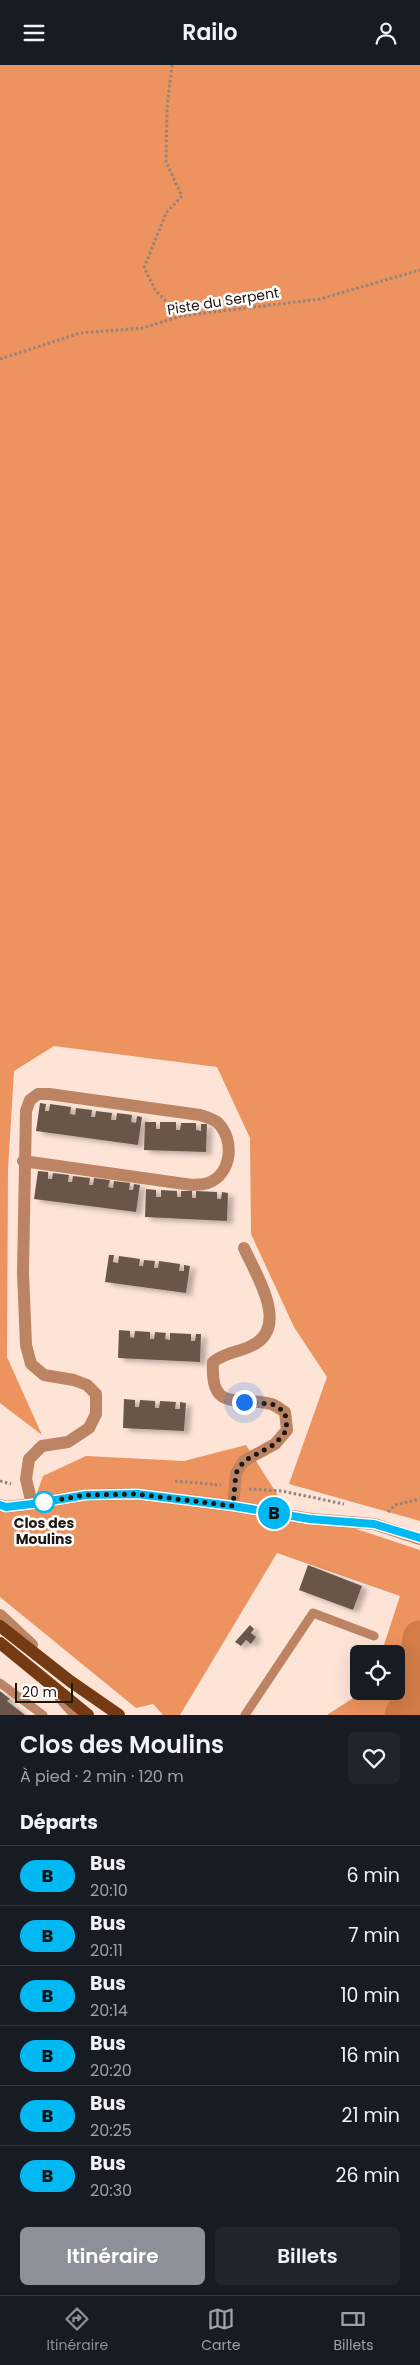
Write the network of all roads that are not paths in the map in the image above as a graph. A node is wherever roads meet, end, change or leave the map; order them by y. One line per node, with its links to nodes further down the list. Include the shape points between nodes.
1 (23, 1161): 1 (street, via 26,1111 30,1100 49,1093 200,1115 217,1121 226,1132 229,1147 228,1163 220,1175 208,1183 192,1185); 3 (street, via 22,1273 26,1345 31,1364 44,1375 87,1385 96,1394 96,1414 89,1428 68,1442 42,1447 29,1459 26,1479)
2 (244, 1248): 5 (street, via 267,1301 271,1316 267,1333 252,1346 224,1353 213,1362 212,1381 218,1393 230,1401 272,1404 285,1412 287,1430 275,1444 244,1461 236,1473)
3 (32, 1504): 4 (street); 5 (street, via 86,1495 137,1494)
4 (0, 1505)
5 (233, 1506): 6 (street, via 310,1519 374,1524)
6 (420, 1539)
7 (0, 1615): 12 (street)
8 (0, 1625): 12 (main road)
9 (374, 1636): 18 (lane, via 313,1613)
10 (0, 1643): 11 (main road)
11 (45, 1680): 15 (street); 16 (main road)
12 (70, 1681): 17 (main road)
13 (0, 1683): 14 (lane)
14 (44, 1715)
15 (76, 1715)
16 (88, 1715)
17 (119, 1715)
18 (245, 1715)

